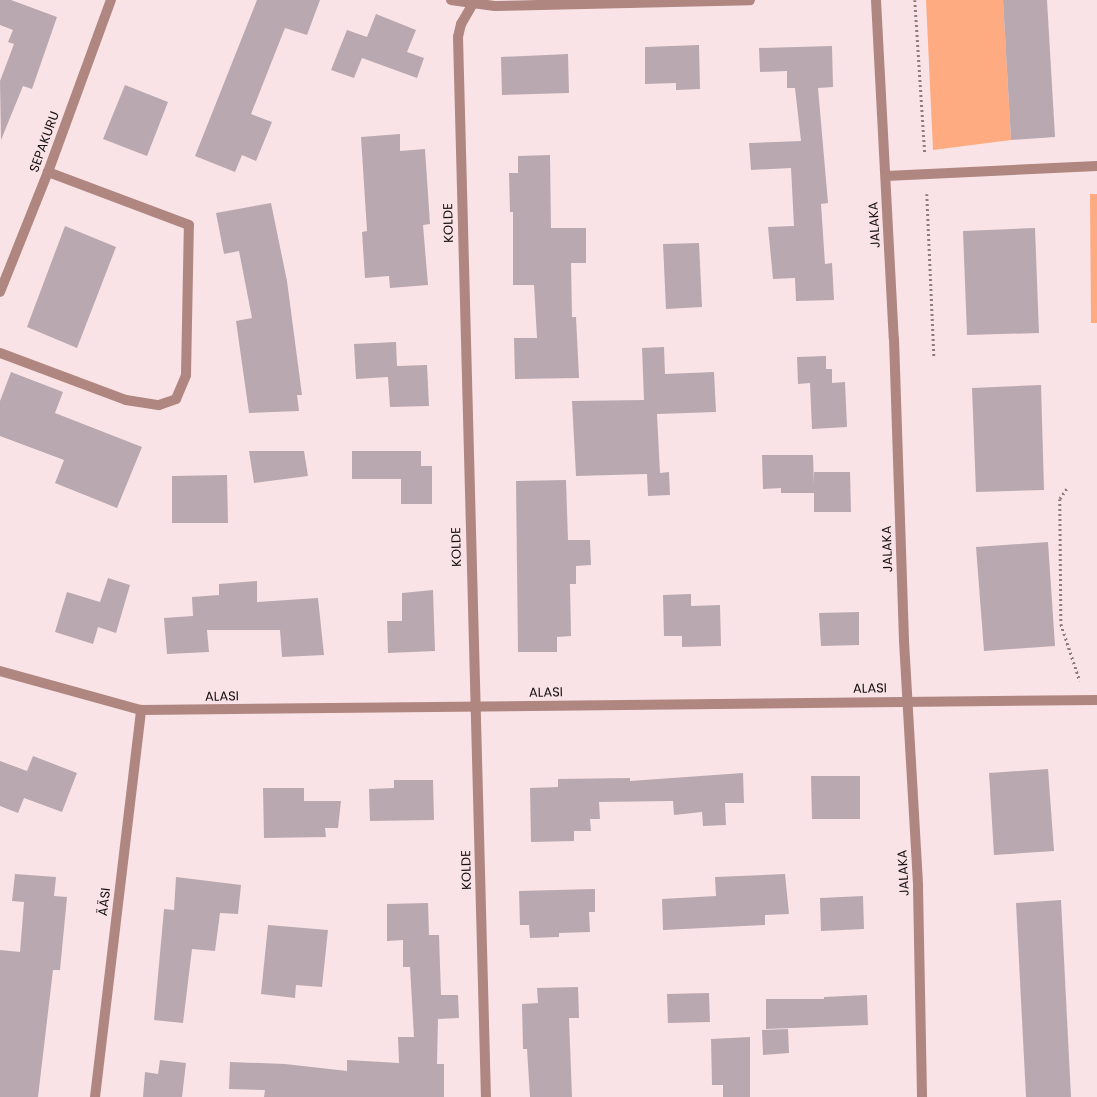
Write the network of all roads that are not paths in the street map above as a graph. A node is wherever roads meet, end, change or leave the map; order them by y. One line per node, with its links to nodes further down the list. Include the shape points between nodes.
1 (111, 0): 7 (street, SEPAKURU)
2 (451, 0): 5 (street)
3 (750, 0): 5 (street)
4 (876, 0): 8 (street, JALAKA)
5 (474, 2): 14 (street, KOLDE, via 461,24 458,37)
6 (1097, 166): 8 (street)
7 (48, 172): 9 (street, SEPAKURU); 10 (street, via 189,225 186,375 176,399 159,404 126,400)
8 (886, 176): 13 (street, JALAKA)
9 (0, 292)
10 (0, 352)
11 (0, 671): 15 (street, ALASI)
12 (1097, 700): 13 (street, ALASI)
13 (907, 702): 14 (street, ALASI); 18 (street, JALAKA, via 918,887)
14 (475, 707): 15 (street, ALASI); 17 (street, KOLDE)
15 (141, 710): 16 (street, ÄÄSI)
16 (95, 1097)
17 (486, 1097)
18 (922, 1097)

